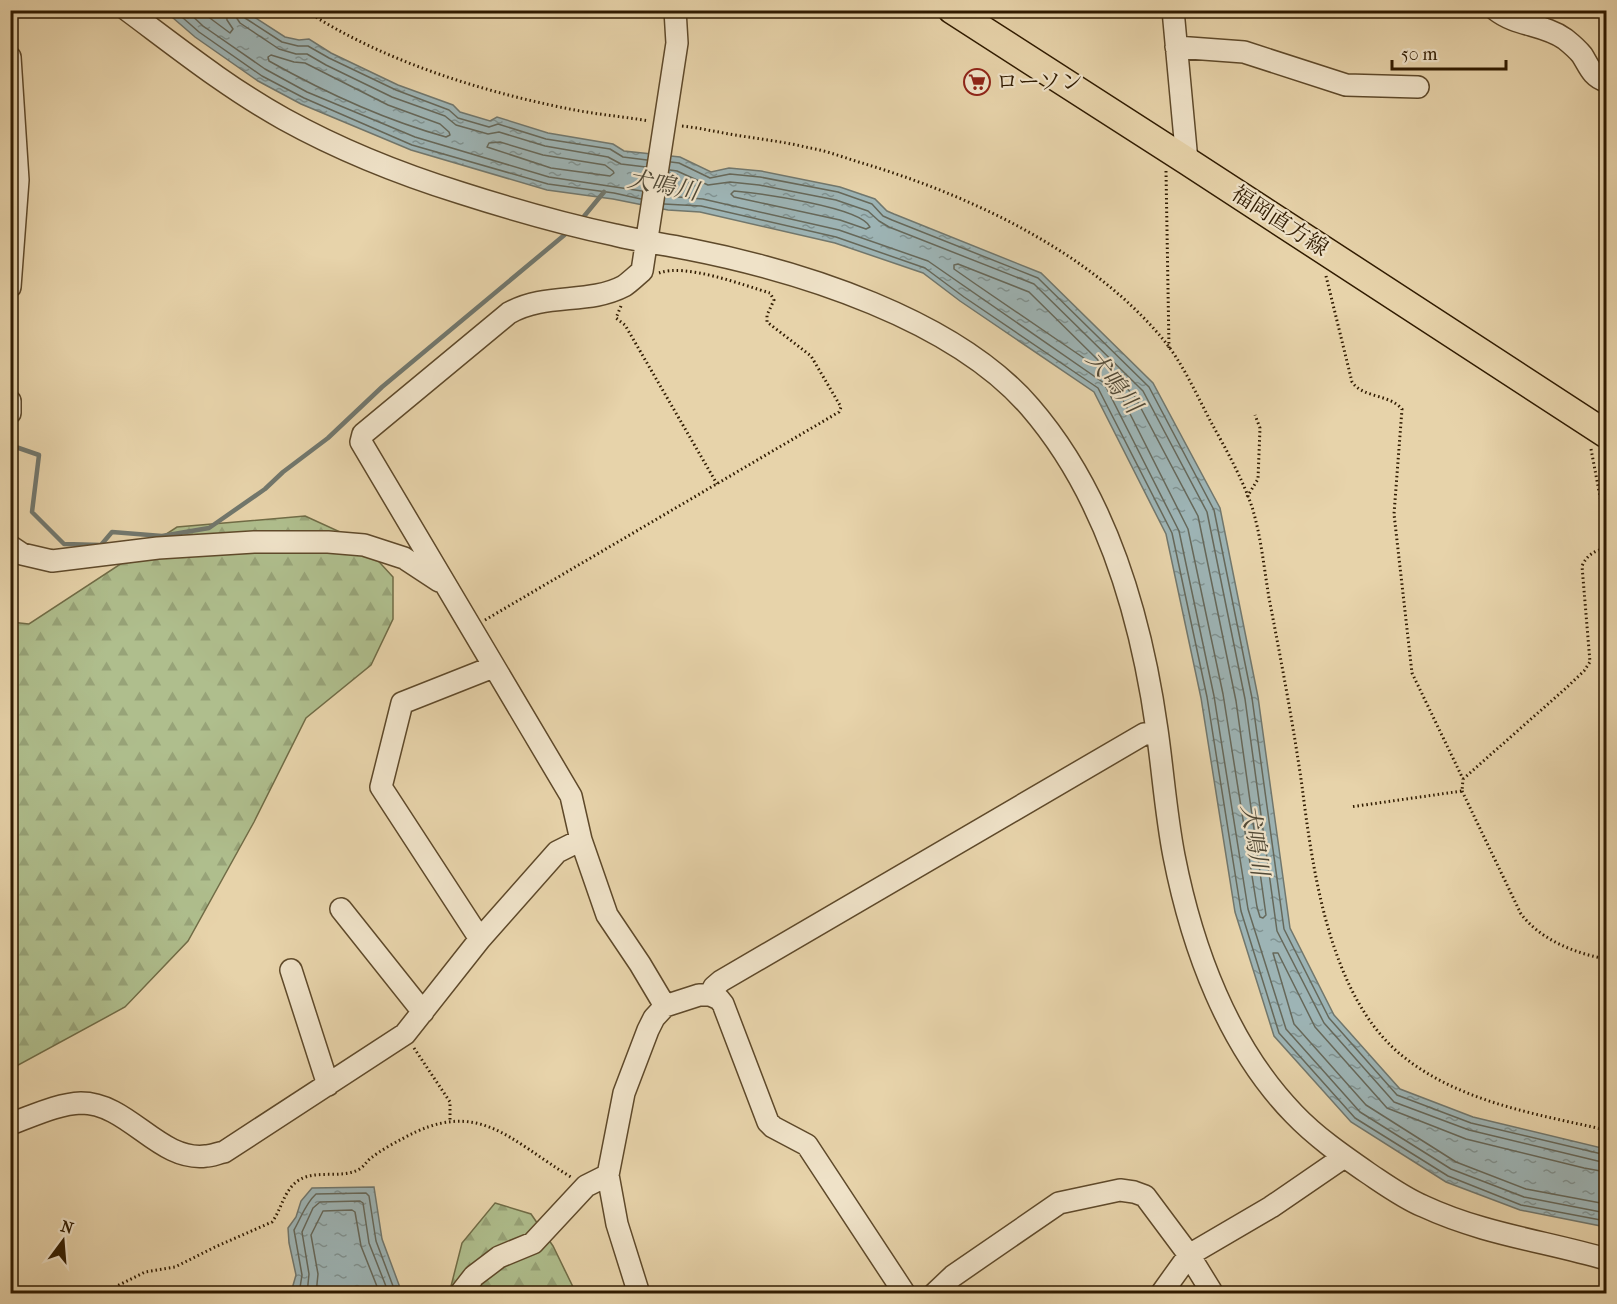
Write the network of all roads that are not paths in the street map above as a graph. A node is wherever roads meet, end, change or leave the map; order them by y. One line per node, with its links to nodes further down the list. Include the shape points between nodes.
1 (127, 10): 11 (street, via 217,77 282,118 349,152 459,192)
2 (675, 10): 11 (street, via 677,43)
3 (952, 10): 10 (main road, 福岡直方線)
4 (1173, 10): 6 (street)
5 (1496, 10): 8 (street, via 1564,39 1582,55 1586,66)
6 (1176, 47): 9 (street, via 1244,52 1346,85); 10 (street)
7 (10, 57): 12 (street, via 18,180)
8 (1606, 81)
9 (1418, 87)
10 (1178, 155): 15 (main road, 福岡直方線)
11 (647, 243): 17 (street, via 642,271 624,285 586,297 534,302 509,313 363,434 361,442); 19 (street, via 777,271 880,307 962,349 1026,402 1066,454 1113,550 1139,634)
12 (10, 287)
13 (10, 401): 14 (street)
14 (10, 413)
15 (1601, 431)
16 (10, 546): 17 (street, via 22,554 51,561 254,542 364,545 404,558)
17 (445, 584): 18 (street)
18 (493, 668): 20 (street, via 571,796); 22 (street, via 402,704 381,788)
19 (1157, 733): 24 (street, via 1144,735 782,945 721,981); 29 (street, via 1174,856 1207,971 1241,1042 1269,1086 1308,1128)
20 (581, 840): 22 (street, via 557,852); 25 (street, via 607,915)
21 (341, 909): 26 (street)
22 (480, 939): 26 (street)
23 (291, 970): 27 (street)
24 (710, 995): 25 (street, via 699,994); 35 (street, via 723,1004 768,1122 807,1145)
25 (665, 1006): 30 (street, via 648,1030 624,1094)
26 (423, 1012): 27 (street, via 405,1034)
27 (328, 1085): 28 (street, via 224,1152 205,1156 185,1155 120,1114 83,1103 64,1105)
28 (10, 1124)
29 (1344, 1157): 31 (street, via 1271,1207); 32 (street, via 1418,1204 1448,1217 1517,1239)
30 (608, 1175): 33 (street, via 586,1186 533,1243 499,1257); 34 (street, via 617,1224)
31 (1189, 1255): 36 (street, via 1145,1196 1120,1190 1059,1203); 37 (street); 38 (street)
32 (1604, 1256)
33 (460, 1293)
34 (639, 1293)
35 (905, 1293)
36 (934, 1293)
37 (1161, 1293)
38 (1213, 1293)

